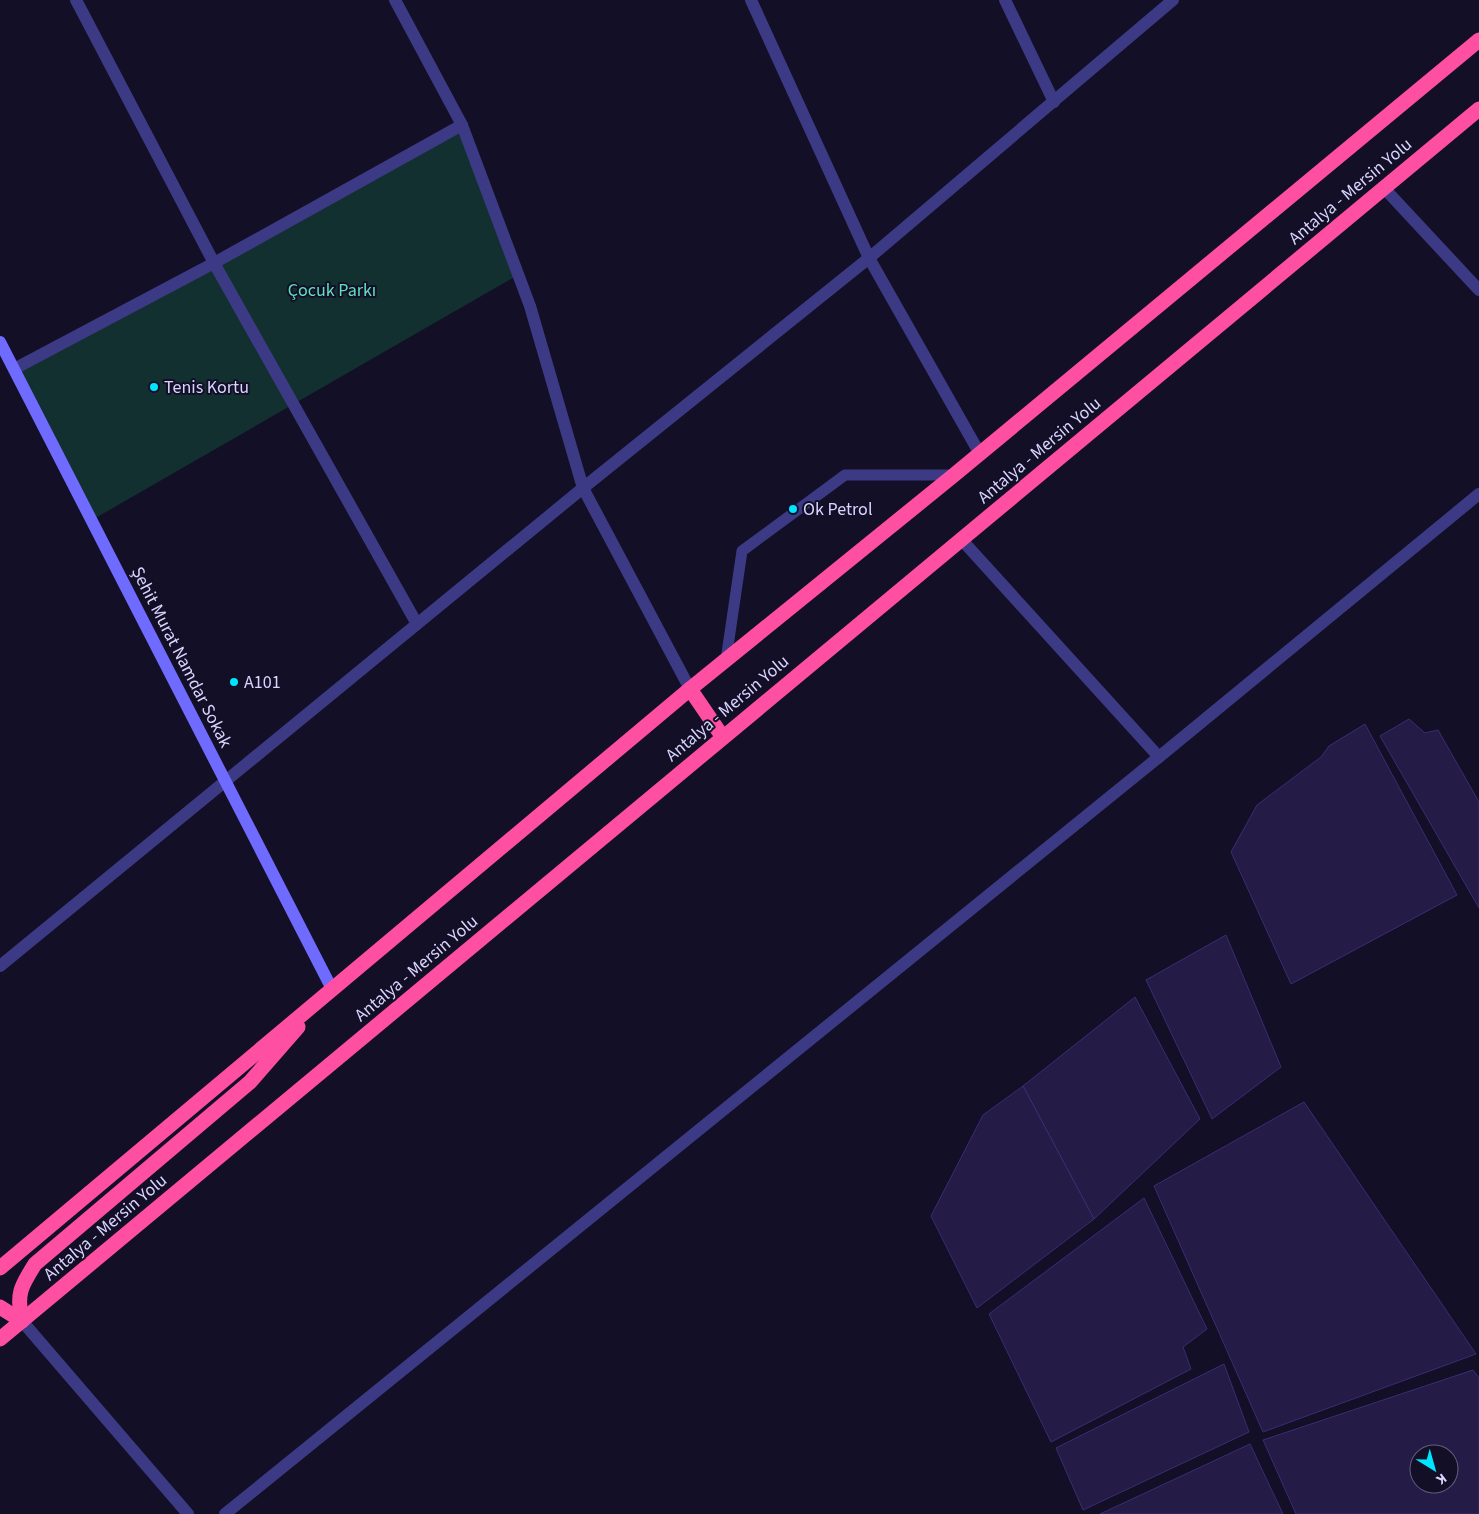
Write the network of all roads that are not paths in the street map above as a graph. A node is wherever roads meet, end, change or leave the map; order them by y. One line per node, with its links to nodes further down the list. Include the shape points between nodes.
1 (76, 0): 12 (street)
2 (395, 0): 9 (street)
3 (751, 0): 11 (street)
4 (1005, 0): 7 (street)
5 (1173, 0): 7 (street)
6 (1479, 40): 16 (highway, Antalya - Mersin Yolu)
7 (1054, 102): 11 (street)
8 (1479, 109): 10 (highway, Antalya - Mersin Yolu)
9 (462, 125): 12 (street); 18 (street, via 530,306)
10 (1384, 188): 13 (street); 20 (highway, Antalya - Mersin Yolu)
11 (869, 258): 16 (street); 18 (street)
12 (214, 263): 15 (street); 21 (street)
13 (1479, 290)
14 (0, 342): 15 (street, Şehit Murat Namdar Sokak)
15 (14, 369): 26 (street, Şehit Murat Namdar Sokak)
16 (980, 454): 17 (highway, Antalya - Mersin Yolu)
17 (954, 475): 22 (highway, Antalya - Mersin Yolu); 22 (lane, via 845,475 742,551)
18 (582, 488): 21 (street); 23 (street)
19 (1479, 494): 25 (street)
20 (960, 539): 24 (highway, Antalya - Mersin Yolu); 25 (street)
21 (418, 624): 26 (street)
22 (726, 660): 23 (highway, Antalya - Mersin Yolu)
23 (690, 689): 24 (highway); 28 (highway, Antalya - Mersin Yolu)
24 (722, 736): 31 (highway, Antalya - Mersin Yolu)
25 (1159, 757): 34 (street)
26 (225, 780): 27 (street); 28 (street, Şehit Murat Namdar Sokak)
27 (0, 966)
28 (332, 989): 29 (highway, Antalya - Mersin Yolu); 31 (highway, via 250,1082 35,1264 21,1286 18,1304)
29 (0, 1268)
30 (0, 1307): 31 (highway)
31 (22, 1321): 32 (highway, Antalya - Mersin Yolu); 33 (street)
32 (0, 1339)
33 (188, 1514)
34 (226, 1514)

